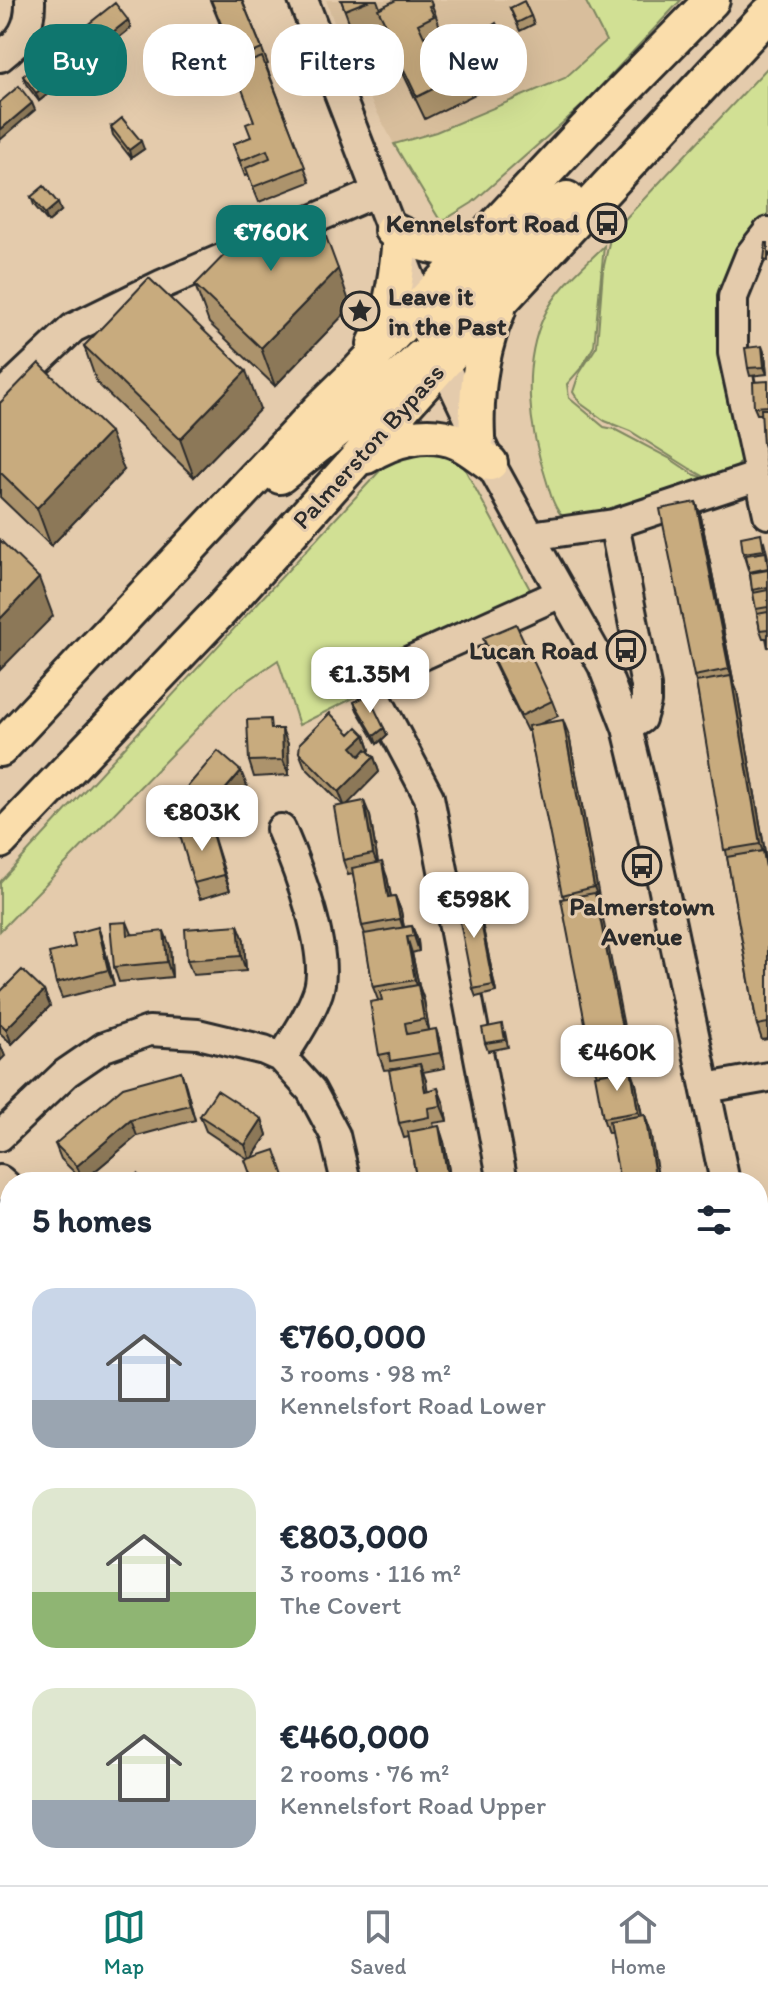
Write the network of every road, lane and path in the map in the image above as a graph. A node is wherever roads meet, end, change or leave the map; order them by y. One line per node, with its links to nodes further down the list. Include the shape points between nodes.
1 (30, 0): 5 (street, via 24,34)
2 (303, 0): 7 (street)
3 (712, 0): 10 (main road, Palmerston Bypass)
4 (768, 14): 6 (main road, Palmerston Bypass)
5 (0, 57)
6 (723, 62): 11 (main road, Palmerston Bypass); 12 (main road, via 659,106)
7 (377, 192): 9 (street); 14 (street, via 73,328)
8 (768, 232): 17 (street, via 750,255 733,297 733,353)
9 (395, 239): 10 (main road, via 427,246); 12 (street); 13 (main road, via 397,278 390,309)
10 (480, 244): 12 (main road, Palmerston Bypass)
11 (503, 299): 12 (main road, Palmerston Bypass); 15 (main road, via 481,367 476,411)
12 (432, 336): 13 (main road, Palmerston Bypass); 15 (street); 16 (main road, Palmerston Bypass); 21 (main road, via 383,393)
13 (364, 366): 21 (main road, Palmerston Bypass)
14 (0, 397)
15 (483, 450): 16 (main road, via 429,436 399,440); 20 (street)
16 (349, 467): 26 (main road, Palmerston Bypass, via 222,609)
17 (759, 476): 18 (street); 19 (street)
18 (768, 514)
19 (614, 524): 20 (street); 23 (street, via 646,686 641,719)
20 (530, 536): 22 (street)
21 (177, 560): 24 (main road, Palmerston Bypass)
22 (561, 593): 23 (street, via 603,666); 32 (street, via 367,680 429,797)
23 (627, 728): 29 (street)
24 (0, 749)
25 (281, 829): 27 (street, via 321,952 319,990)
26 (0, 841)
27 (282, 1058): 30 (street, via 198,1034 149,1031 104,1047 66,1073); 31 (street, via 311,1090 335,1135)
28 (768, 1077): 29 (street)
29 (706, 1088): 33 (street)
30 (0, 1136)
31 (344, 1172)
32 (501, 1172)
33 (723, 1172)

